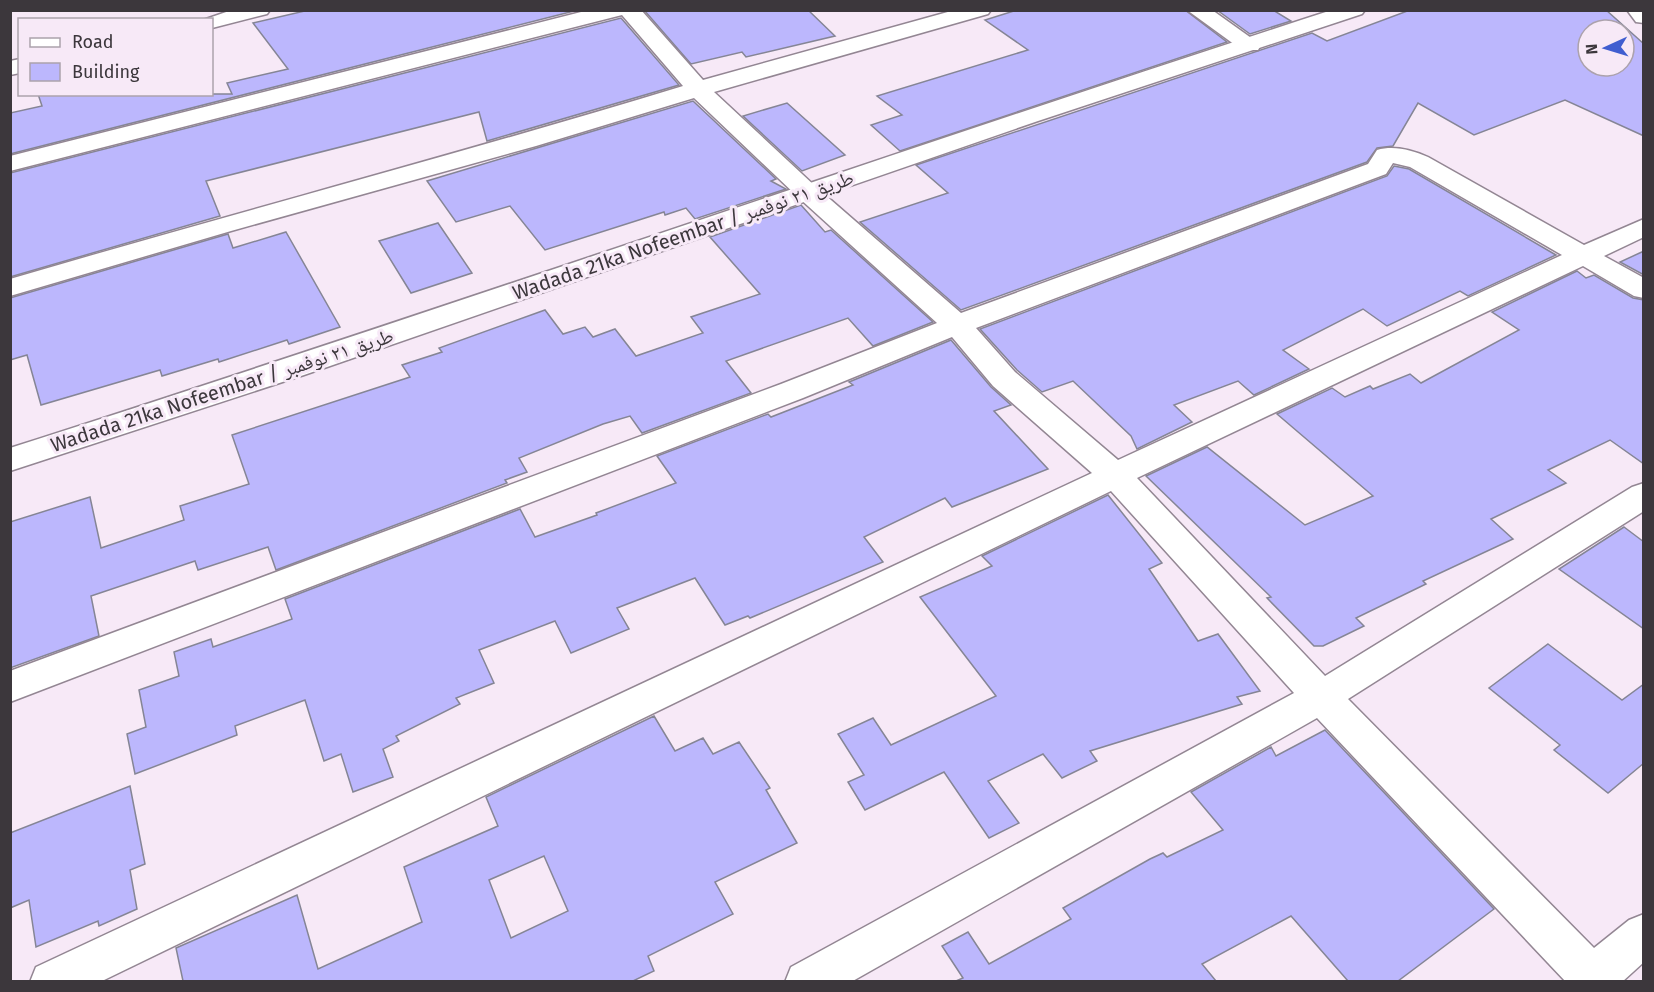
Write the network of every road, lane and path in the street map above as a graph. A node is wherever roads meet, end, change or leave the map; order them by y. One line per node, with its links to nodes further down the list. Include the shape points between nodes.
1 (260, 10): 10 (street)
2 (616, 10): 13 (street)
3 (629, 10): 12 (street)
4 (981, 10): 8 (street)
5 (1197, 10): 11 (street)
6 (1356, 10): 11 (street, Wadada 21ka Nofeembar / طريق ٢١ نوفمبر)
7 (1637, 10): 9 (street)
8 (946, 14): 12 (street)
9 (1644, 18)
10 (213, 22)
11 (1250, 45): 14 (street, Wadada 21ka Nofeembar / طريق ٢١ نوفمبر)
12 (698, 89): 14 (street); 17 (street)
13 (10, 164)
14 (807, 192): 19 (street); 20 (street, Wadada 21ka Nofeembar / طريق ٢١ نوفمبر)
15 (1644, 227): 16 (street)
16 (1580, 255): 18 (street); 19 (street, via 1419,162 1386,155 1377,169); 21 (street)
17 (10, 288)
18 (1644, 290)
19 (957, 325): 21 (street, via 1004,379); 23 (street)
20 (10, 460)
21 (1115, 475): 24 (street); 27 (street)
22 (1644, 495): 24 (street)
23 (10, 687)
24 (1321, 698): 26 (street); 28 (street)
25 (1644, 934): 26 (street)
26 (1592, 980)
27 (52, 981)
28 (807, 981)

